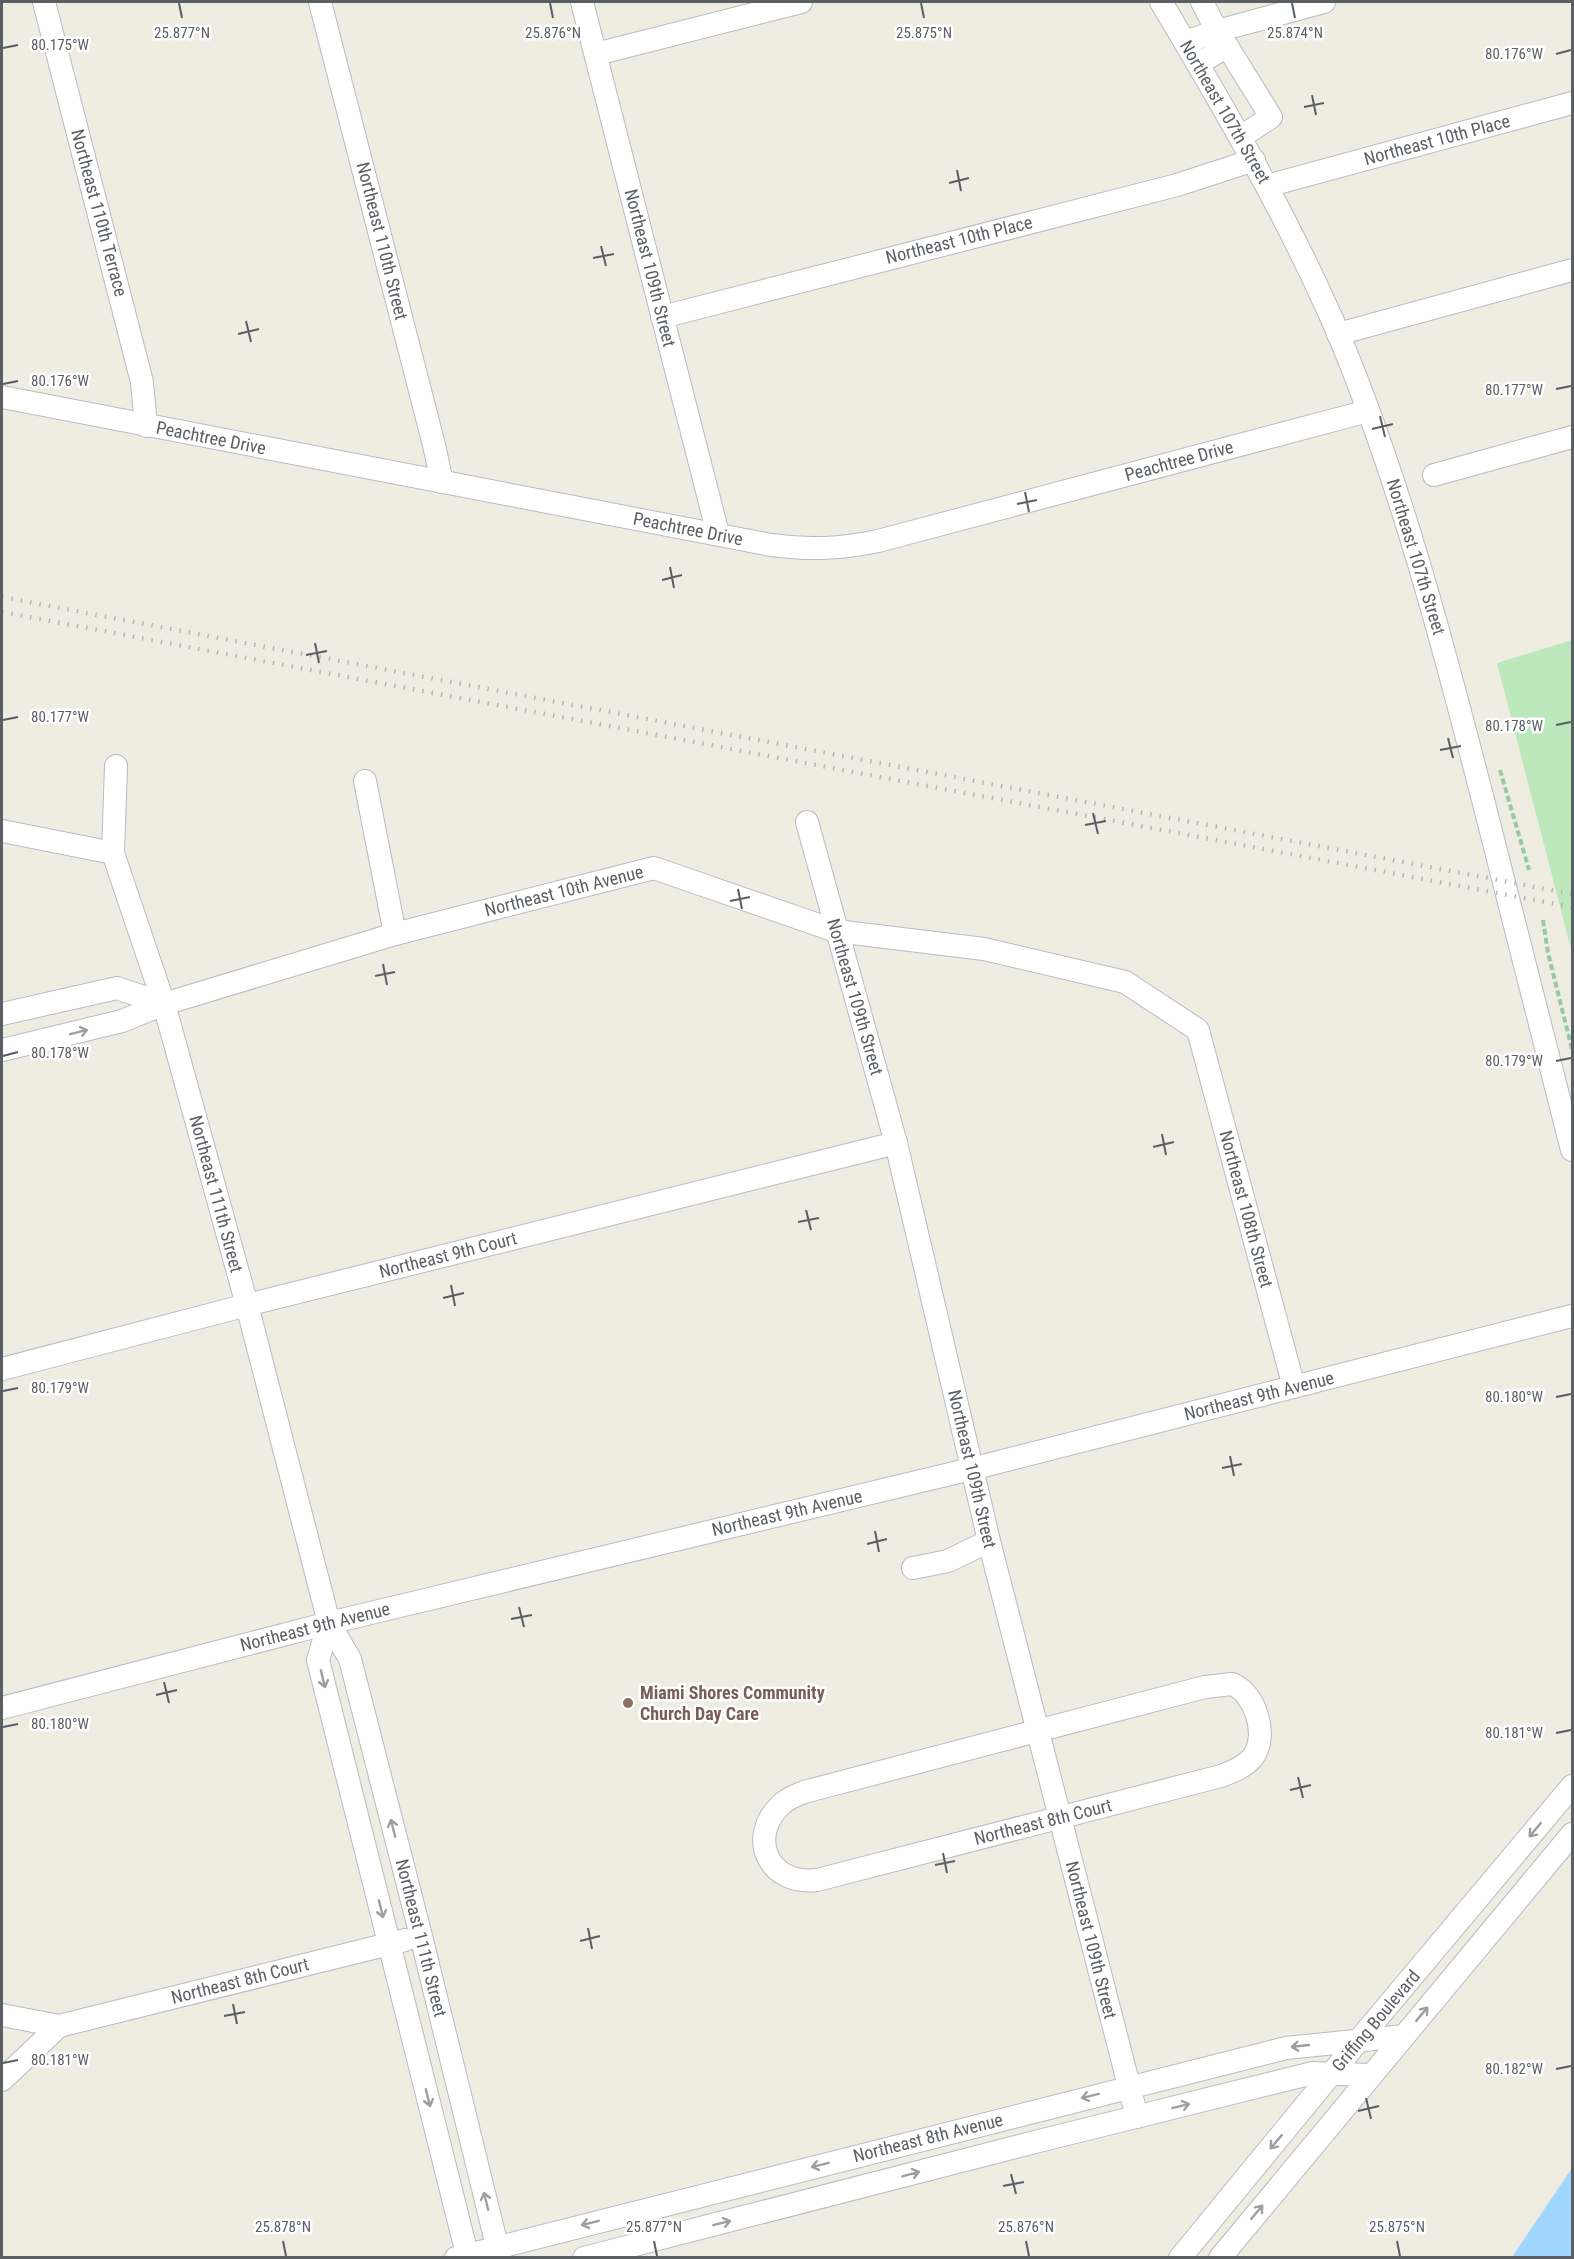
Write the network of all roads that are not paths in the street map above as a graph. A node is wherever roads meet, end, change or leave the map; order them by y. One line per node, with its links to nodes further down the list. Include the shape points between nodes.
1 (44, 2): 21 (street, Northeast 110th Terrace, via 142,382)
2 (320, 2): 24 (street, Northeast 110th Street)
3 (582, 2): 10 (street, Northeast 109th Street)
4 (801, 2): 10 (street)
5 (1161, 2): 9 (street, Northeast 107th Street)
6 (1202, 2): 8 (street)
7 (1324, 2): 8 (street)
8 (1216, 31): 9 (street)
9 (1185, 42): 11 (street, Northeast 107th Street)
10 (596, 54): 17 (street, Northeast 109th Street)
11 (1198, 64): 13 (street, Northeast 107th Street); 13 (street, via 1227,46 1271,117)
12 (1572, 103): 15 (street, Northeast 10th Place)
13 (1241, 137): 14 (street, Northeast 107th Street)
14 (1254, 160): 15 (street, Northeast 107th Street); 17 (street, Northeast 10th Place, via 1177,185)
15 (1267, 186): 18 (street, Northeast 107th Street)
16 (1572, 270): 18 (street)
17 (662, 316): 25 (street, Northeast 109th Street)
18 (1338, 334): 20 (street, Northeast 107th Street)
19 (2, 397): 21 (street, Peachtree Drive)
20 (1368, 411): 25 (street, Peachtree Drive, via 849,547 798,548); 38 (street, Northeast 107th Street, via 1444,650)
21 (146, 426): 24 (street, Peachtree Drive)
22 (1572, 437): 23 (street)
23 (1434, 475)
24 (442, 482): 25 (street, Peachtree Drive)
25 (718, 534)
26 (116, 766): 30 (street, Northeast 111th Street)
27 (365, 781): 32 (street)
28 (807, 822): 31 (street, Northeast 109th Street)
29 (2, 831): 30 (street)
30 (113, 854): 33 (street, Northeast 111th Street)
31 (837, 931): 32 (street, Northeast 10th Avenue, via 654,868); 35 (street, Northeast 10th Avenue, via 984,949 1125,982); 37 (street, Northeast 109th Street)
32 (395, 934): 33 (street, Northeast 10th Avenue)
33 (165, 1004): 34 (street, via 117,988); 36 (street, Northeast 10th Avenue, one-way to 33, via 122,1021); 39 (street, Northeast 111th Street)
34 (2, 1014)
35 (1198, 1030): 42 (street, Northeast 108th Street)
36 (2, 1050)
37 (896, 1143): 39 (street, Northeast 9th Court); 43 (street, Northeast 109th Street)
38 (1572, 1150)
39 (247, 1305): 41 (street, Northeast 9th Court); 46 (street, Northeast 111th Street)
40 (1572, 1316): 42 (street, Northeast 9th Avenue)
41 (2, 1370)
42 (1294, 1387): 43 (street, Northeast 9th Avenue)
43 (971, 1469): 44 (street, Northeast 109th Street); 46 (street, Northeast 9th Avenue)
44 (988, 1541): 45 (street, via 948,1561); 48 (street, Northeast 109th Street)
45 (913, 1568)
46 (329, 1623): 47 (street, Northeast 9th Avenue); 52 (street, Northeast 111th Street, one-way to 46, via 350,1659); 53 (street, Northeast 111th Street, one-way to 53, via 318,1660)
47 (2, 1708)
48 (1037, 1731): 50 (street, Northeast 109th Street); 50 (street, Northeast 8th Court, via 1205,1687 1232,1684 1247,1695 1258,1720 1258,1747 1234,1771); 50 (street, Northeast 8th Court, via 804,1792 783,1804 769,1822 767,1856 792,1880 811,1881)
49 (1572, 1786): 57 (street, Griffing Boulevard, one-way to 57)
50 (1060, 1818): 62 (street, Northeast 109th Street)
51 (1572, 1834): 56 (street, Griffing Boulevard, one-way to 51)
52 (421, 1936): 53 (street, Northeast 8th Court); 65 (street, Northeast 111th Street, one-way to 52)
53 (390, 1944): 55 (street, Northeast 8th Court); 66 (street, Northeast 111th Street, one-way to 66)
54 (2, 2015): 55 (street, Northeast 8th Court)
55 (59, 2026): 60 (street, Northeast 8th Court)
56 (1404, 2036): 57 (street, Northeast 8th Avenue); 59 (street, Griffing Boulevard)
57 (1359, 2040): 58 (street, Griffing Boulevard); 62 (street, Northeast 8th Avenue, one-way to 62, via 1286,2048)
58 (1334, 2072): 59 (street, Northeast 8th Avenue); 61 (street, Northeast 8th Avenue); 63 (street, Griffing Boulevard)
59 (1371, 2075): 69 (street, Griffing Boulevard, one-way to 59)
60 (2, 2080)
61 (1276, 2083): 63 (street, via 1290,2095); 64 (street, Northeast 8th Avenue, one-way to 61)
62 (1129, 2086): 64 (street, Northeast 109th Street); 65 (street, Northeast 8th Avenue, one-way to 65)
63 (1297, 2116): 68 (street, Griffing Boulevard, one-way to 68)
64 (1137, 2117): 67 (street, Northeast 8th Avenue, one-way to 64)
65 (498, 2252): 66 (street, Northeast 8th Avenue)
66 (463, 2257)
67 (584, 2258)
68 (1180, 2258)
69 (1220, 2258)

